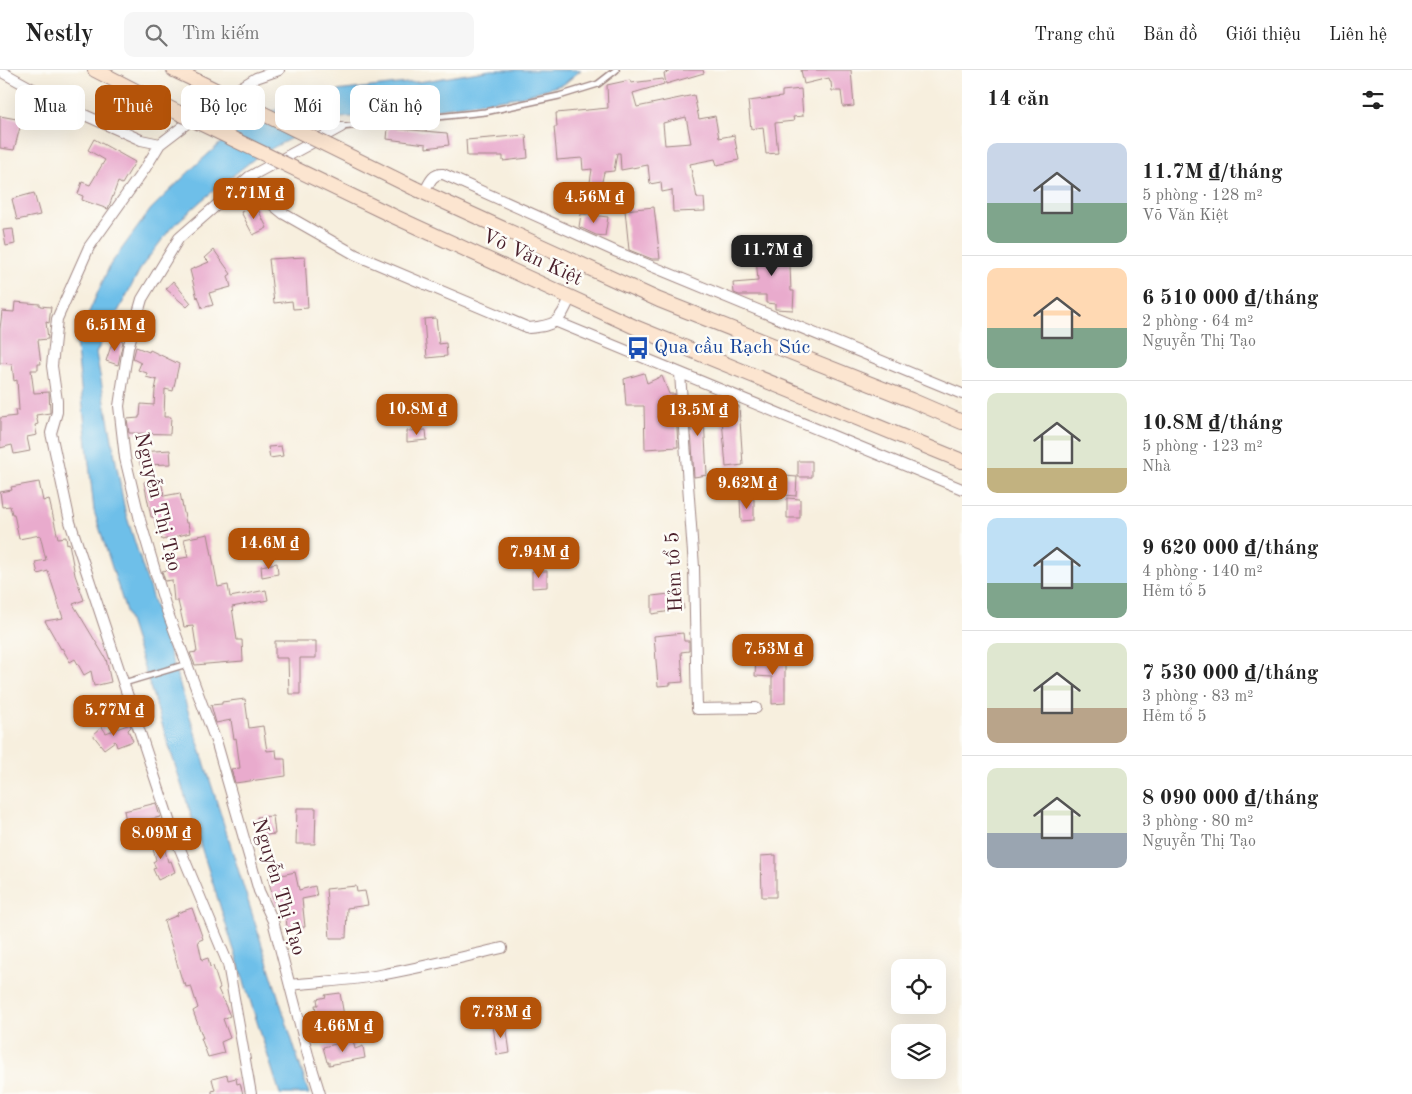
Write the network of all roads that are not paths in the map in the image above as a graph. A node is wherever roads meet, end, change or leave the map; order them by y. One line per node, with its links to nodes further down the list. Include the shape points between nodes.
1 (95, 70): 11 (main road, Võ Văn Kiệt, bridge, via 391,215)
2 (174, 70): 10 (main road, Võ Văn Kiệt, bridge)
3 (279, 70): 6 (street)
4 (616, 70): 7 (lane, Nguyễn Thị Tạo, via 598,84 485,112)
5 (0, 71): 8 (street, via 62,105 141,140)
6 (253, 74): 8 (street)
7 (341, 127): 9 (street, Nguyễn Thị Tạo)
8 (160, 144): 19 (street, via 89,247 57,319 52,366 57,412 51,433 70,522)
9 (249, 177): 12 (street, via 263,197 284,214 356,255 529,328); 18 (street, Nguyễn Thị Tạo, via 179,238 142,300 128,348 119,406 124,458 140,520 167,612)
10 (419, 191): 14 (street, via 434,175 444,174 617,252); 15 (main road, Võ Văn Kiệt, via 659,300)
11 (570, 298): 12 (street); 16 (main road, Võ Văn Kiệt)
12 (557, 322): 13 (street)
13 (680, 374): 17 (street); 20 (street, Hẻm tổ 5, via 694,567 697,709)
14 (962, 394)
15 (962, 422)
16 (962, 461)
17 (962, 489)
18 (187, 664): 19 (lane); 22 (street, Nguyễn Thị Tạo, via 217,744)
19 (124, 683): 23 (street, via 173,832 228,964)
20 (756, 708)
21 (502, 948): 22 (street, via 385,974)
22 (290, 985): 24 (street, Nguyễn Thị Tạo)
23 (251, 1094)
24 (320, 1094)

